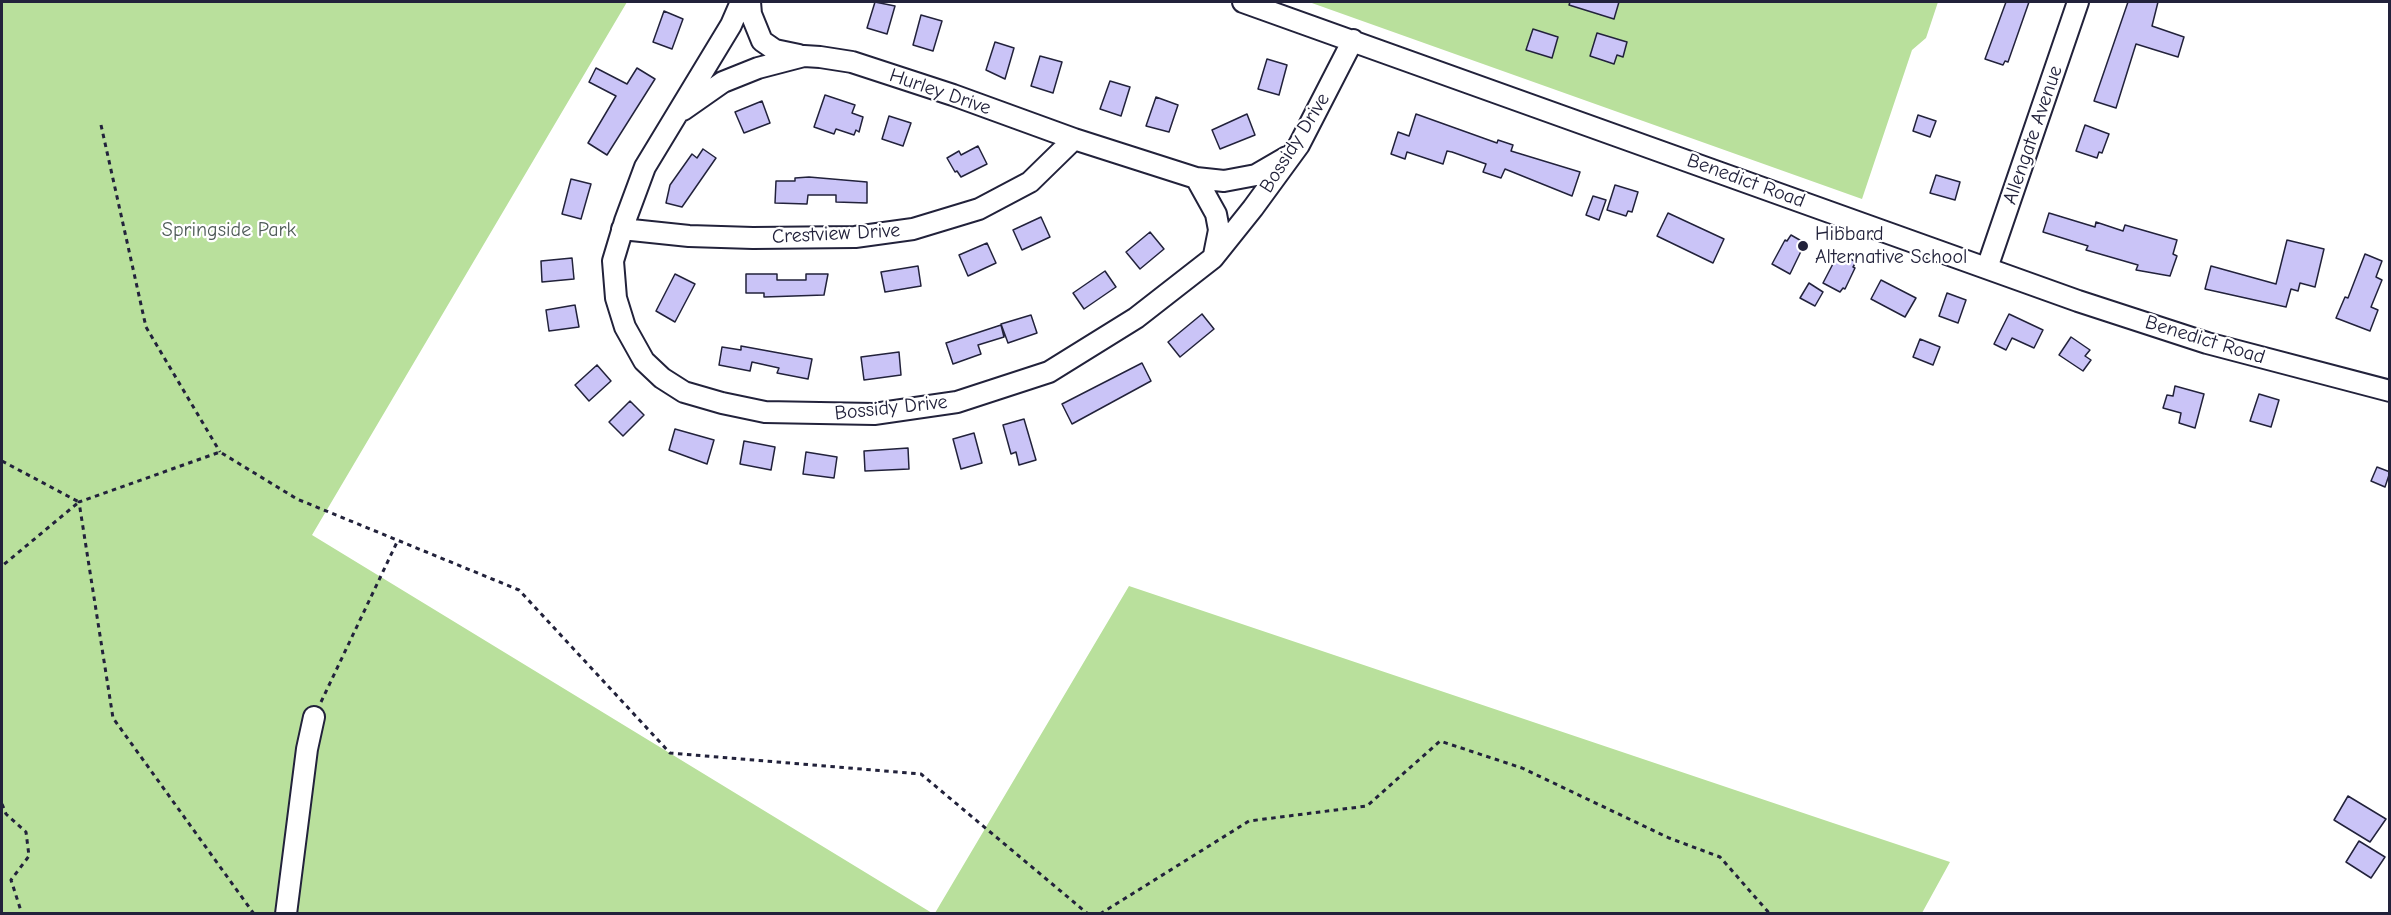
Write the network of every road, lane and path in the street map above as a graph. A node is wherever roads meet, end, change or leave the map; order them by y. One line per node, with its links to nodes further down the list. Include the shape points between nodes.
1 (741, 2): 7 (street, Bossidy Drive, via 726,34)
2 (750, 2): 6 (street, Hurley Drive, via 762,41 775,50)
3 (1243, 2): 5 (street, Benedict Road)
4 (2078, 2): 14 (street, Allengate Avenue)
5 (1353, 40): 10 (street, Bossidy Drive); 14 (street, Benedict Road)
6 (804, 56): 7 (street, Hurley Drive, via 723,82); 9 (street, Hurley Drive, via 852,62)
7 (675, 115): 12 (street, Bossidy Drive, via 645,167)
8 (101, 125): 16 (path, via 146,327)
9 (1074, 139): 11 (street); 12 (street, Crestview Drive, via 1030,182 979,209 914,229 855,237 753,238)
10 (1292, 155): 11 (street, via 1256,175 1224,181); 13 (street, Bossidy Drive)
11 (1196, 178): 13 (street, via 1216,214 1219,230)
12 (622, 229): 13 (street, Bossidy Drive, via 613,261 616,298 624,327 644,361 684,392 765,412 874,414 957,402 1049,372 1137,318)
13 (1213, 258)
14 (1987, 268): 15 (street, Benedict Road, via 2207,343)
15 (2390, 391)
16 (220, 452): 18 (path); 19 (path, via 297,499)
17 (2, 461): 18 (path)
18 (79, 502): 20 (path); 24 (path, via 113,718)
19 (398, 540): 21 (path); 26 (path, via 519,590 670,753 921,774)
20 (2, 566)
21 (314, 717): 25 (street)
22 (2, 804): 23 (path, via 6,814 26,832 29,856 11,880)
23 (22, 914)
24 (254, 914)
25 (286, 914)
26 (1088, 914)
27 (1100, 914): 28 (path, via 1249,821 1366,807 1440,741 1522,768 1669,838 1720,857)
28 (1770, 914)

